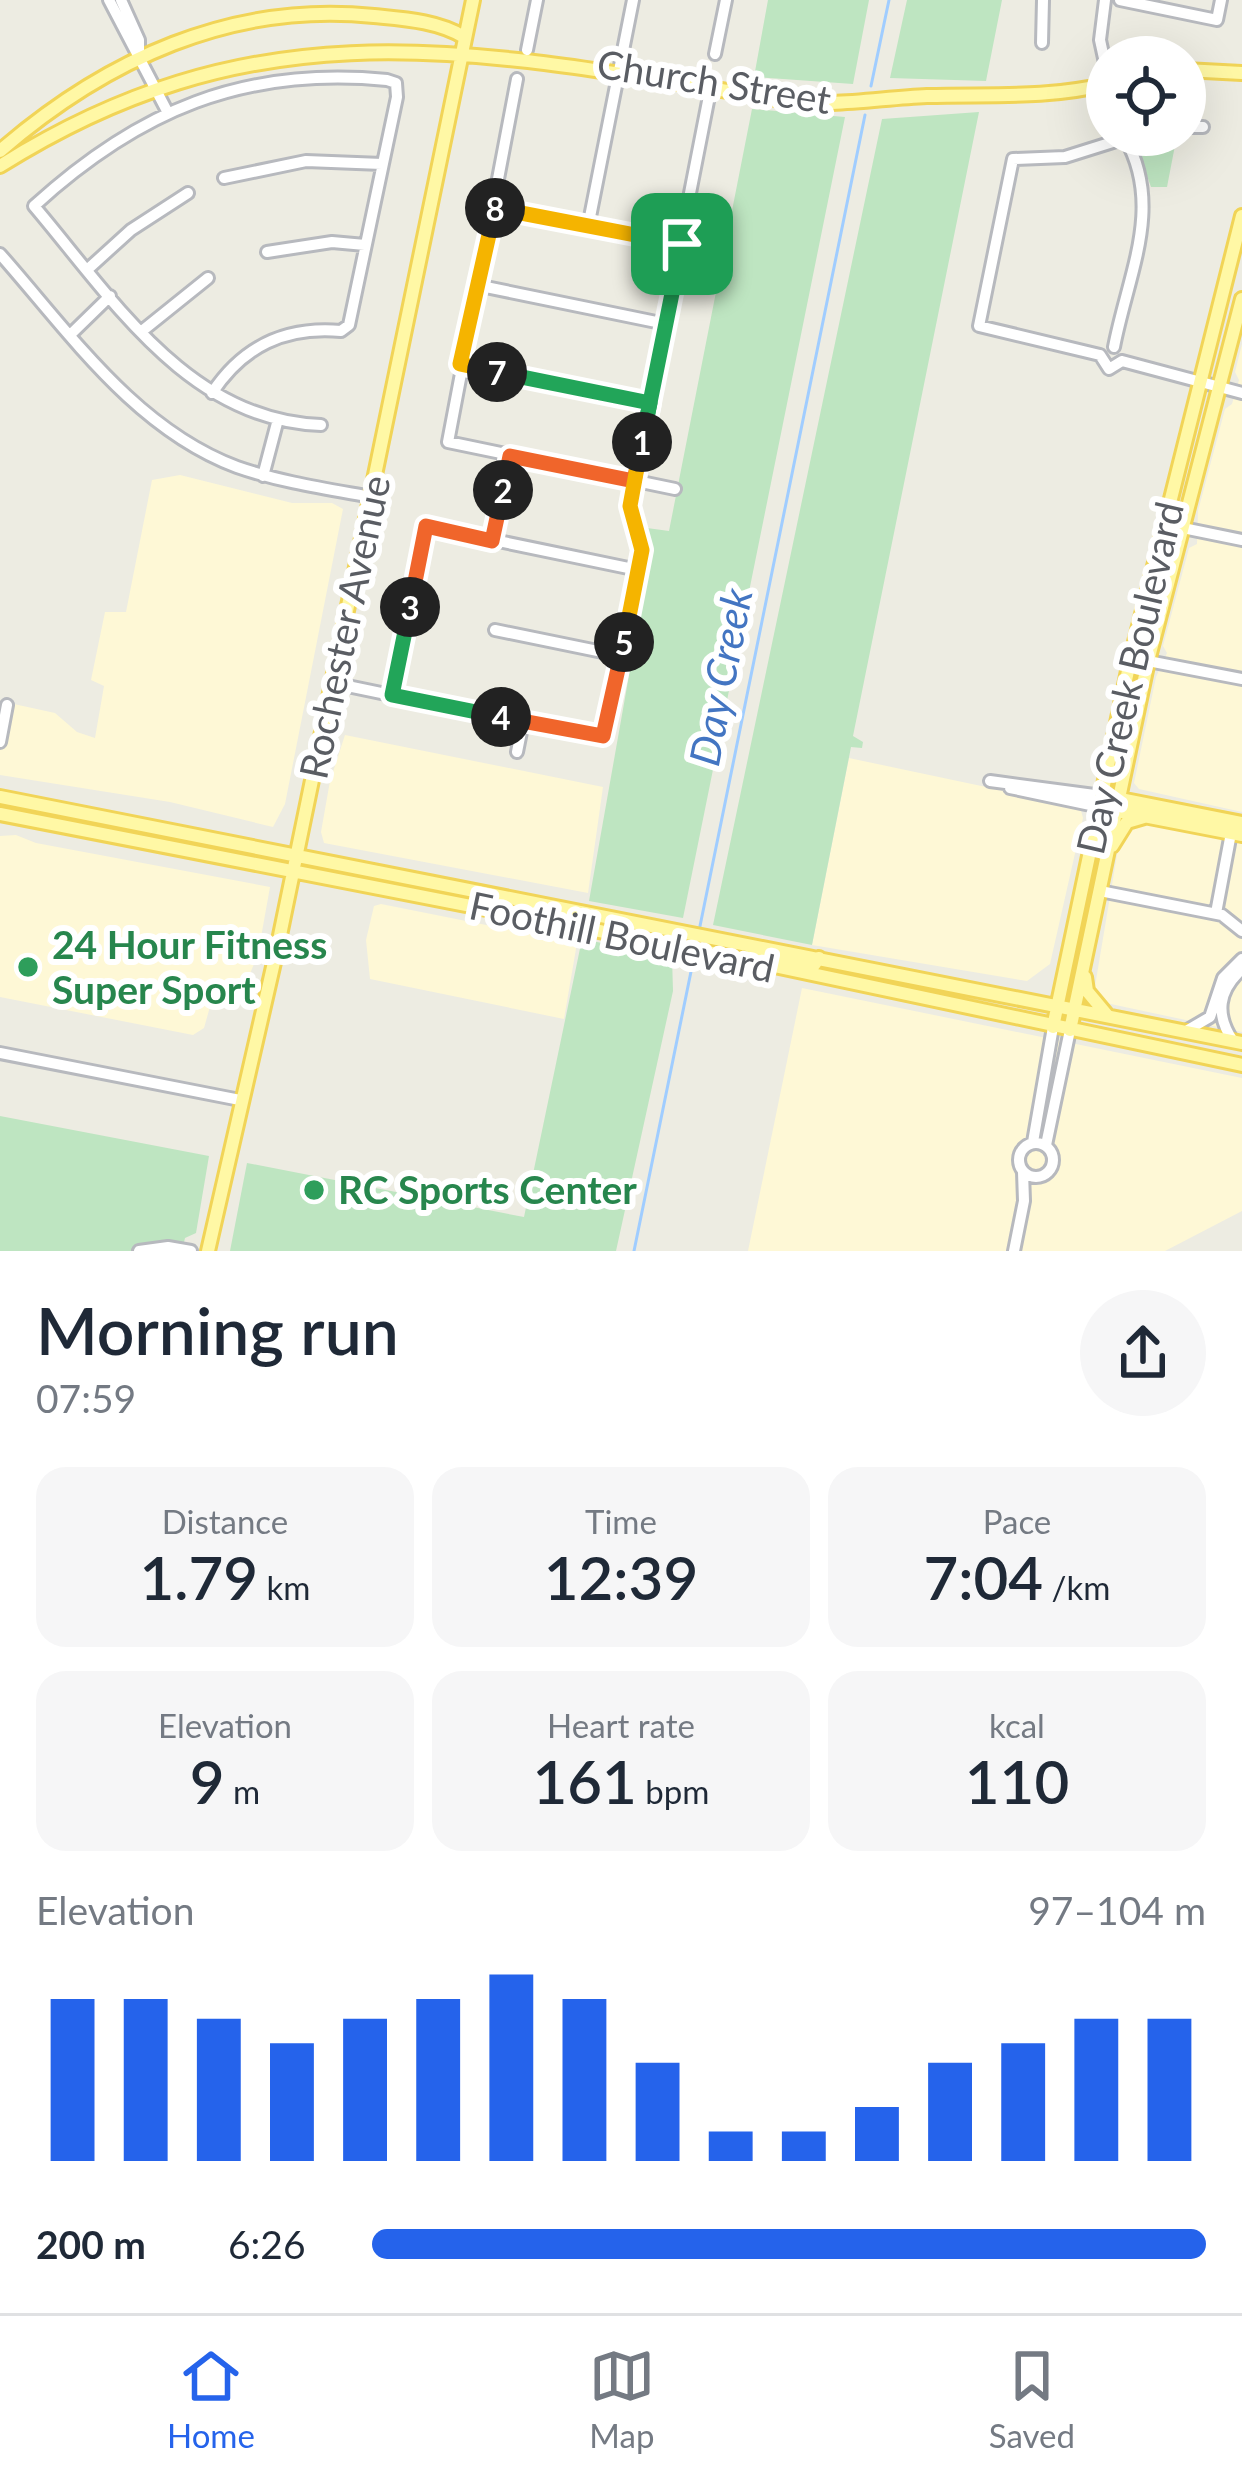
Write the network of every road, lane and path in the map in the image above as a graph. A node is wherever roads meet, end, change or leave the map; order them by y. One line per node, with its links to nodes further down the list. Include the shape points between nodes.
1 (109, 0): 16 (street)
2 (122, 0): 16 (street)
3 (473, 0): 12 (main road, Rochester Avenue)
4 (537, 0): 14 (street)
5 (634, 0): 17 (street)
6 (726, 0): 15 (street)
7 (1043, 0): 13 (street)
8 (1105, 0): 11 (street)
9 (1120, 0): 10 (street, via 1217,20)
10 (1221, 0)
11 (1101, 36)
12 (465, 37): 14 (main road, Church Street); 16 (main road, Church Street, via 388,17 315,14 246,22); 63 (main road, Rochester Avenue)
13 (1042, 43)
14 (526, 50): 17 (main road, Church Street)
15 (715, 54)
16 (142, 60): 23 (street); 25 (main road, Church Street, via 56,104); 28 (main road, Church Street)
17 (619, 68): 21 (main road, Church Street); 33 (street)
18 (1206, 71): 19 (main road)
19 (1242, 74)
20 (517, 79): 31 (street)
21 (711, 86): 22 (main road, Church Street, via 824,104 1030,98); 34 (street)
22 (1086, 88)
23 (167, 111): 27 (street, via 301,78 396,83); 39 (street, via 104,146 34,206)
24 (1086, 150): 48 (street, via 1012,161 980,329)
25 (0, 151)
26 (1136, 156): 47 (street, via 1146,199)
27 (382, 164): 29 (street, via 306,161); 35 (street)
28 (0, 166)
29 (224, 178)
30 (188, 194): 39 (street)
31 (491, 207): 33 (street); 41 (street)
32 (1242, 216): 51 (main road, Day Creek Boulevard)
33 (588, 227): 34 (street)
34 (682, 244): 38 (street); 44 (street)
35 (364, 245): 36 (street); 53 (street, via 345,329 266,341)
36 (267, 252)
37 (0, 254): 46 (street)
38 (722, 255)
39 (88, 269): 42 (street)
40 (208, 278): 45 (street)
41 (476, 285): 44 (street); 50 (street)
42 (110, 296): 45 (street); 46 (street)
43 (1242, 299): 52 (main road, Day Creek Boulevard)
44 (666, 324): 55 (street)
45 (142, 331): 53 (street)
46 (71, 334): 59 (street, via 156,422)
47 (1114, 347): 48 (street); 49 (street)
48 (1100, 355): 49 (street, via 1108,369)
49 (1122, 361): 51 (street)
50 (460, 364): 55 (street); 58 (street, via 448,442)
51 (1200, 385): 52 (street); 62 (main road, Day Creek Boulevard)
52 (1218, 389): 54 (street); 64 (main road, Day Creek Boulevard)
53 (212, 393): 56 (street)
54 (1242, 394)
55 (650, 403): 60 (street)
56 (277, 423): 57 (street); 59 (street)
57 (321, 425)
58 (510, 456): 60 (street); 66 (street)
59 (263, 476): 63 (street)
60 (634, 481): 61 (street); 68 (street)
61 (676, 489)
62 (1173, 489): 64 (main road, via 1174,518); 67 (main road, Day Creek Boulevard)
63 (371, 497): 73 (main road, Rochester Avenue)
64 (1183, 528): 65 (street); 67 (main road); 71 (main road, Day Creek Boulevard)
65 (1242, 540)
66 (492, 541): 68 (street); 74 (street, via 426,526)
67 (1154, 565): 80 (main road, Day Creek Boulevard)
68 (638, 570): 70 (street)
69 (495, 630): 70 (street)
70 (622, 656): 76 (street, via 603,736)
71 (1148, 661): 72 (street); 81 (main road, Day Creek Boulevard)
72 (1242, 679)
73 (334, 683): 74 (street); 86 (main road, Rochester Avenue)
74 (392, 695): 76 (street)
75 (7, 705): 77 (street)
76 (523, 722): 78 (street)
77 (0, 742)
78 (517, 752)
79 (0, 797): 86 (main road, Foothill Boulevard)
80 (1101, 802): 80 (street, via 990,781); 81 (main road); 97 (main road, Day Creek Boulevard)
81 (1118, 805): 83 (main road); 84 (main road); 85 (main road, Day Creek Boulevard)
82 (0, 814): 87 (main road, Foothill Boulevard)
83 (1147, 816): 84 (main road); 85 (main road, via 1127,822)
84 (1238, 830): 89 (street)
85 (1108, 852): 88 (main road, Day Creek Boulevard)
86 (297, 854): 87 (main road, Rochester Avenue); 91 (main road, Foothill Boulevard)
87 (294, 871): 91 (main road, Foothill Boulevard); 108 (main road, Rochester Avenue)
88 (1100, 891): 89 (street); 96 (main road, Day Creek Boulevard)
89 (1216, 913): 90 (street)
90 (1242, 931)
91 (697, 943): 92 (main road, Foothill Boulevard); 93 (main road, Foothill Boulevard)
92 (727, 956): 93 (main road, via 814,965); 102 (main road, Foothill Boulevard)
93 (819, 958): 98 (main road, Foothill Boulevard)
94 (1242, 959): 104 (street, via 1222,978 1210,1017)
95 (1242, 969): 105 (street, via 1220,1007)
96 (1084, 970): 100 (main road, Day Creek Boulevard); 101 (main road, via 1087,991)
97 (1063, 977): 98 (main road); 99 (main road, Day Creek Boulevard)
98 (1022, 998): 99 (main road, Foothill Boulevard)
99 (1057, 1005): 100 (main road, Foothill Boulevard); 102 (main road, Day Creek Boulevard)
100 (1075, 1009): 101 (main road, Foothill Boulevard); 103 (main road, Day Creek Boulevard)
101 (1108, 1015): 104 (main road, Foothill Boulevard)
102 (1053, 1027): 103 (main road, Foothill Boulevard); 109 (street, Day Creek Boulevard)
103 (1070, 1030): 107 (main road, Foothill Boulevard); 109 (street, Day Creek Boulevard)
104 (1186, 1031): 105 (main road, Foothill Boulevard)
105 (1237, 1041)
106 (0, 1053): 108 (street)
107 (1242, 1065)
108 (240, 1100): 114 (main road, Rochester Avenue)
109 (1039, 1144): 110 (street, via 1019,1155); 111 (street, via 1054,1160)
110 (1023, 1172): 111 (street); 115 (street)
111 (1042, 1176): 115 (street)
112 (139, 1251): 113 (street)
113 (191, 1251)
114 (208, 1251)
115 (1018, 1251)

